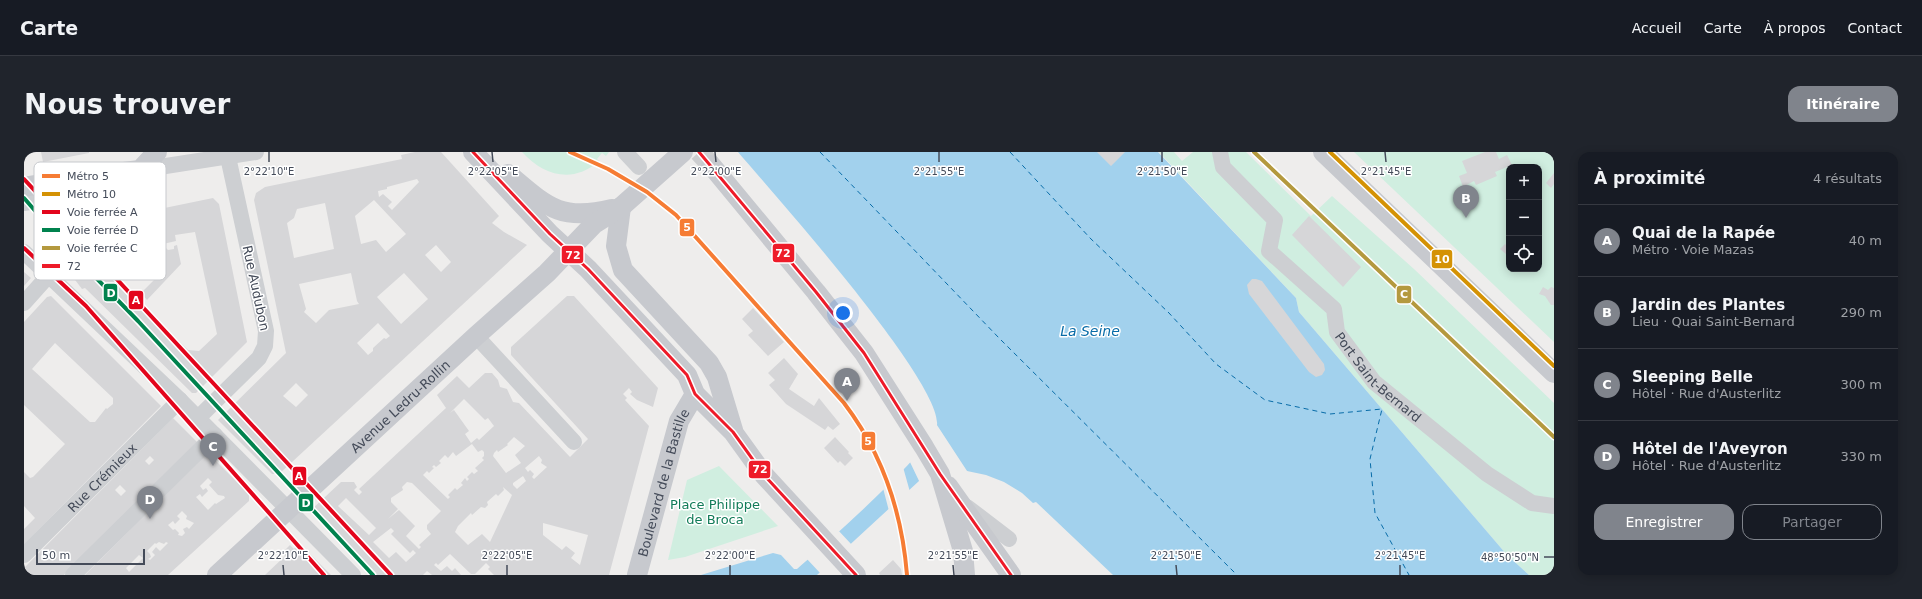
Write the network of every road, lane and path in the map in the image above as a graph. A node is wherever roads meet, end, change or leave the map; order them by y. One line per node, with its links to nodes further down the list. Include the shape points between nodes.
1 (157, 152): 10 (main road)
2 (256, 152): 9 (street)
3 (473, 152): 19 (main road)
4 (482, 152): 18 (main road, via 534,196 562,212 588,213)
5 (625, 152): 13 (street)
6 (683, 152): 13 (main road, Avenue Ledru-Rollin)
7 (1220, 152): 33 (street, Port Saint-Bernard, via 1223,167 1276,220 1269,250 1334,309 1337,332 1374,382 1487,474 1532,503)
8 (1323, 152): 26 (main road)
9 (228, 157): 12 (street); 29 (street, Rue Audubon, via 266,339 259,358)
10 (148, 162)
11 (711, 165): 34 (main road, via 864,353 940,474)
12 (166, 166)
13 (646, 173): 18 (main road, Avenue Ledru-Rollin)
14 (34, 185): 15 (main road)
15 (24, 187)
16 (34, 201): 17 (street)
17 (24, 203)
18 (621, 207): 19 (main road, Avenue Ledru-Rollin, via 594,224); 30 (main road, via 616,246 623,270 709,363 717,376)
19 (568, 251): 25 (main road, Avenue Ledru-Rollin); 27 (main road, via 687,375)
20 (24, 252): 21 (street)
21 (34, 262)
22 (44, 280): 24 (street)
23 (53, 280): 28 (street)
24 (24, 303)
25 (476, 336): 32 (street); 35 (main road, Avenue Ledru-Rollin)
26 (1554, 373)
27 (695, 394): 30 (main road); 41 (main road, Boulevard de la Bastille, via 679,421)
28 (180, 400): 29 (street); 37 (street, Rue Crémieux)
29 (198, 418): 31 (street)
30 (733, 432): 42 (main road, via 764,475)
31 (215, 435): 35 (street); 38 (street)
32 (574, 442)
33 (1554, 506)
34 (956, 508): 36 (street); 43 (main road); 44 (main road)
35 (288, 510): 39 (main road, Avenue Ledru-Rollin); 40 (street)
36 (1009, 538)
37 (24, 555)
38 (73, 575)
39 (217, 575)
40 (353, 575)
41 (637, 575)
42 (856, 575)
43 (965, 575)
44 (1011, 575)

